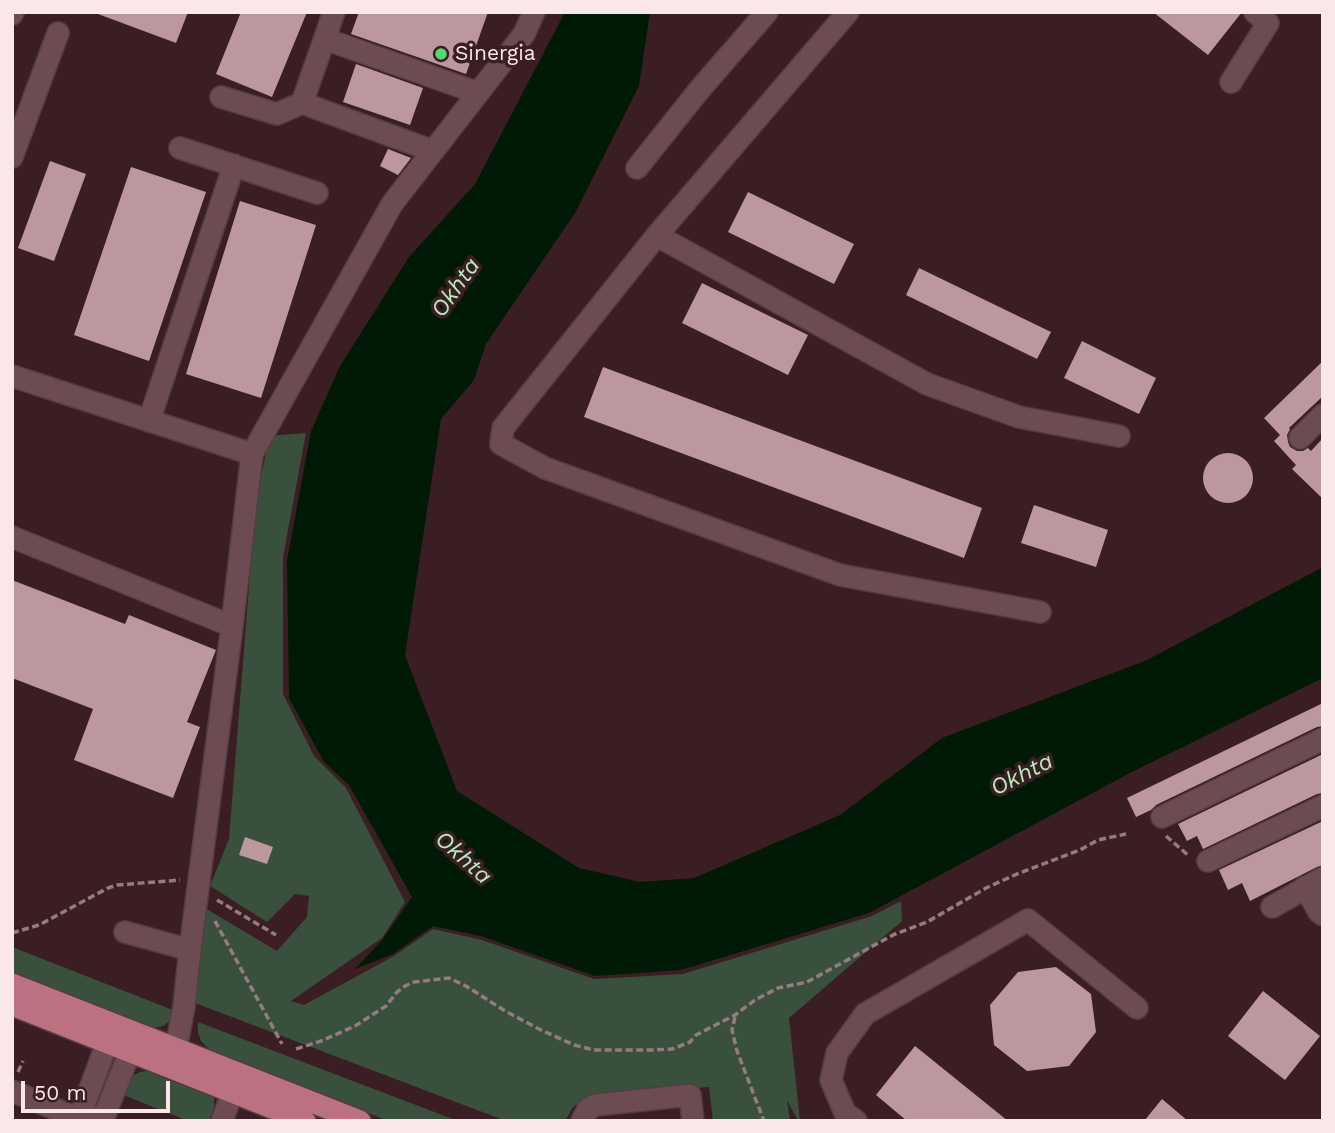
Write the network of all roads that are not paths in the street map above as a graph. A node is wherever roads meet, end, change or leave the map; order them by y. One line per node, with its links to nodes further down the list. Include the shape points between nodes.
1 (334, 12): 7 (street)
2 (534, 12): 9 (street, via 524,34)
3 (767, 12): 16 (street)
4 (848, 12): 18 (street)
5 (1255, 12): 8 (street, via 1268,23)
6 (58, 33): 14 (street)
7 (325, 39): 9 (street); 11 (street)
8 (1231, 82)
9 (478, 93): 13 (street)
10 (221, 97): 11 (street, via 277,114)
11 (302, 103): 13 (street)
12 (180, 148): 15 (street)
13 (433, 151): 24 (street, via 392,204)
14 (12, 157)
15 (233, 166): 17 (street); 21 (street)
16 (637, 168)
17 (317, 193)
18 (657, 234): 22 (street, via 927,384 1019,417); 26 (street, via 503,428 501,444 545,468 840,575)
19 (12, 376): 21 (street)
20 (1323, 415): 23 (street)
21 (149, 421): 24 (street)
22 (1119, 436)
23 (1300, 438)
24 (252, 454): 27 (street)
25 (12, 537): 27 (street)
26 (1040, 612)
27 (232, 626): 36 (street)
28 (1323, 739): 30 (street)
29 (1323, 806): 31 (street)
30 (1162, 817)
31 (1208, 861)
32 (1314, 883): 33 (street); 34 (street)
33 (1272, 907)
34 (1323, 915)
35 (125, 932): 36 (street)
36 (190, 950): 43 (street)
37 (12, 984): 40 (main road)
38 (12, 1006): 41 (main road)
39 (1137, 1008): 52 (street, via 1028,920 865,1014 837,1053 831,1080 845,1113)
40 (125, 1029): 41 (street); 42 (street); 43 (main road)
41 (107, 1043): 42 (main road); 46 (street, via 84,1105)
42 (130, 1052): 43 (main road); 46 (street, via 105,1114)
43 (173, 1058): 44 (main road)
44 (236, 1083): 47 (street); 48 (main road); 49 (main road)
45 (12, 1091): 46 (street)
46 (88, 1121)
47 (222, 1121)
48 (306, 1121)
49 (360, 1121)
50 (582, 1121): 51 (street, via 596,1105 690,1096)
51 (693, 1121)
52 (856, 1121)

